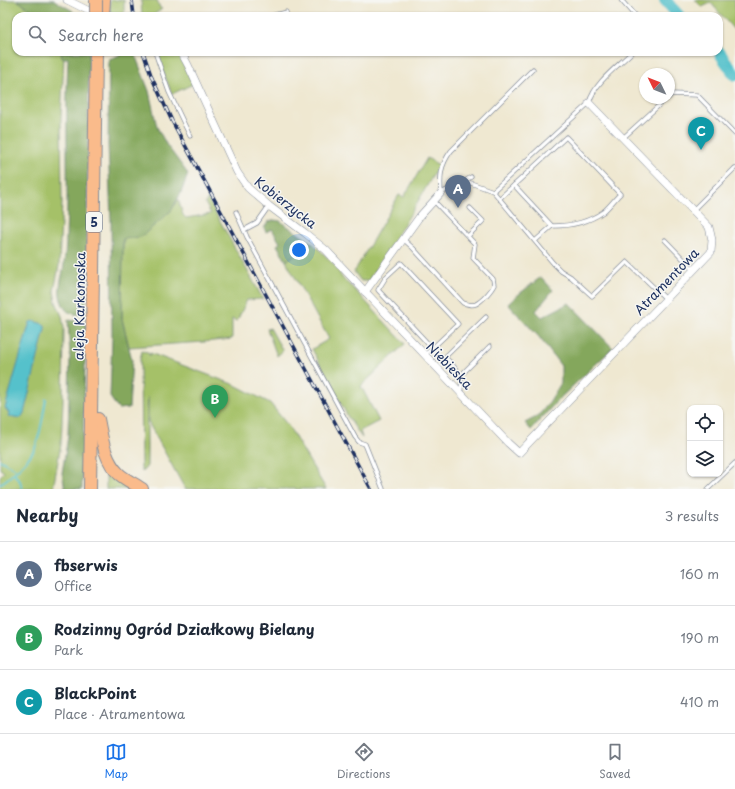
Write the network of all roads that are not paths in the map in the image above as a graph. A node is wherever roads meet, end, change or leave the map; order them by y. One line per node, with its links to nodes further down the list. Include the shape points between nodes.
1 (67, 0): 5 (street)
2 (96, 0): 6 (main road, bridge)
3 (104, 0): 7 (main road)
4 (621, 0): 8 (lane)
5 (90, 12)
6 (97, 12)
7 (103, 12)
8 (632, 12)
9 (100, 56): 48 (main road, aleja Karkonoska / 5)
10 (100, 56): 51 (main road, aleja Karkonoska / 5)
11 (156, 56): 19 (lane)
12 (183, 56): 29 (street, Kobierzycka, via 241,179 251,192)
13 (628, 56): 16 (lane, via 598,85 591,94)
14 (532, 69): 26 (lane, via 450,151 442,166)
15 (675, 94): 18 (lane, via 697,95)
16 (589, 103): 20 (street, Atramentowa); 25 (lane)
17 (660, 104): 20 (lane)
18 (735, 134)
19 (190, 136)
20 (623, 138): 31 (street, Atramentowa)
21 (735, 168): 31 (lane)
22 (471, 177): 23 (lane)
23 (465, 181): 25 (lane); 26 (lane)
24 (514, 185): 27 (lane); 33 (lane); 33 (lane, via 566,137 620,194 591,219)
25 (493, 191): 27 (lane)
26 (441, 193): 28 (street)
27 (500, 199): 38 (lane)
28 (434, 200): 35 (lane); 36 (street)
29 (269, 206): 34 (lane, via 257,223); 40 (street, Kobierzycka, via 323,247)
30 (470, 208): 35 (lane, via 483,221)
31 (693, 210): 39 (street, Atramentowa, via 708,227 712,240 711,252)
32 (236, 212): 34 (lane)
33 (552, 226): 38 (lane)
34 (244, 230): 54 (lane, via 355,437 366,444)
35 (468, 236): 36 (lane, via 475,244 473,258 493,279 494,285 476,304 470,305 463,303)
36 (403, 239): 40 (street)
37 (665, 240): 39 (lane)
38 (535, 241): 41 (lane, via 561,271 571,276 592,296 627,262)
39 (694, 270): 41 (street, Atramentowa)
40 (365, 292): 45 (street, Niebieska)
41 (667, 299): 49 (street, Atramentowa)
42 (486, 318): 46 (lane, via 445,357)
43 (490, 346): 46 (lane)
44 (432, 348): 44 (lane, via 458,324 401,263 386,277 378,290); 45 (lane)
45 (424, 356): 47 (street, Niebieska)
46 (460, 377): 47 (lane, via 462,386)
47 (459, 392): 49 (street, Niebieska)
48 (98, 419): 52 (main road, aleja Karkonoska / 5); 53 (main road, via 105,449 113,466 121,476)
49 (518, 453)
50 (735, 463): 55 (lane)
51 (90, 489)
52 (97, 489)
53 (142, 489)
54 (383, 489)
55 (708, 489)

